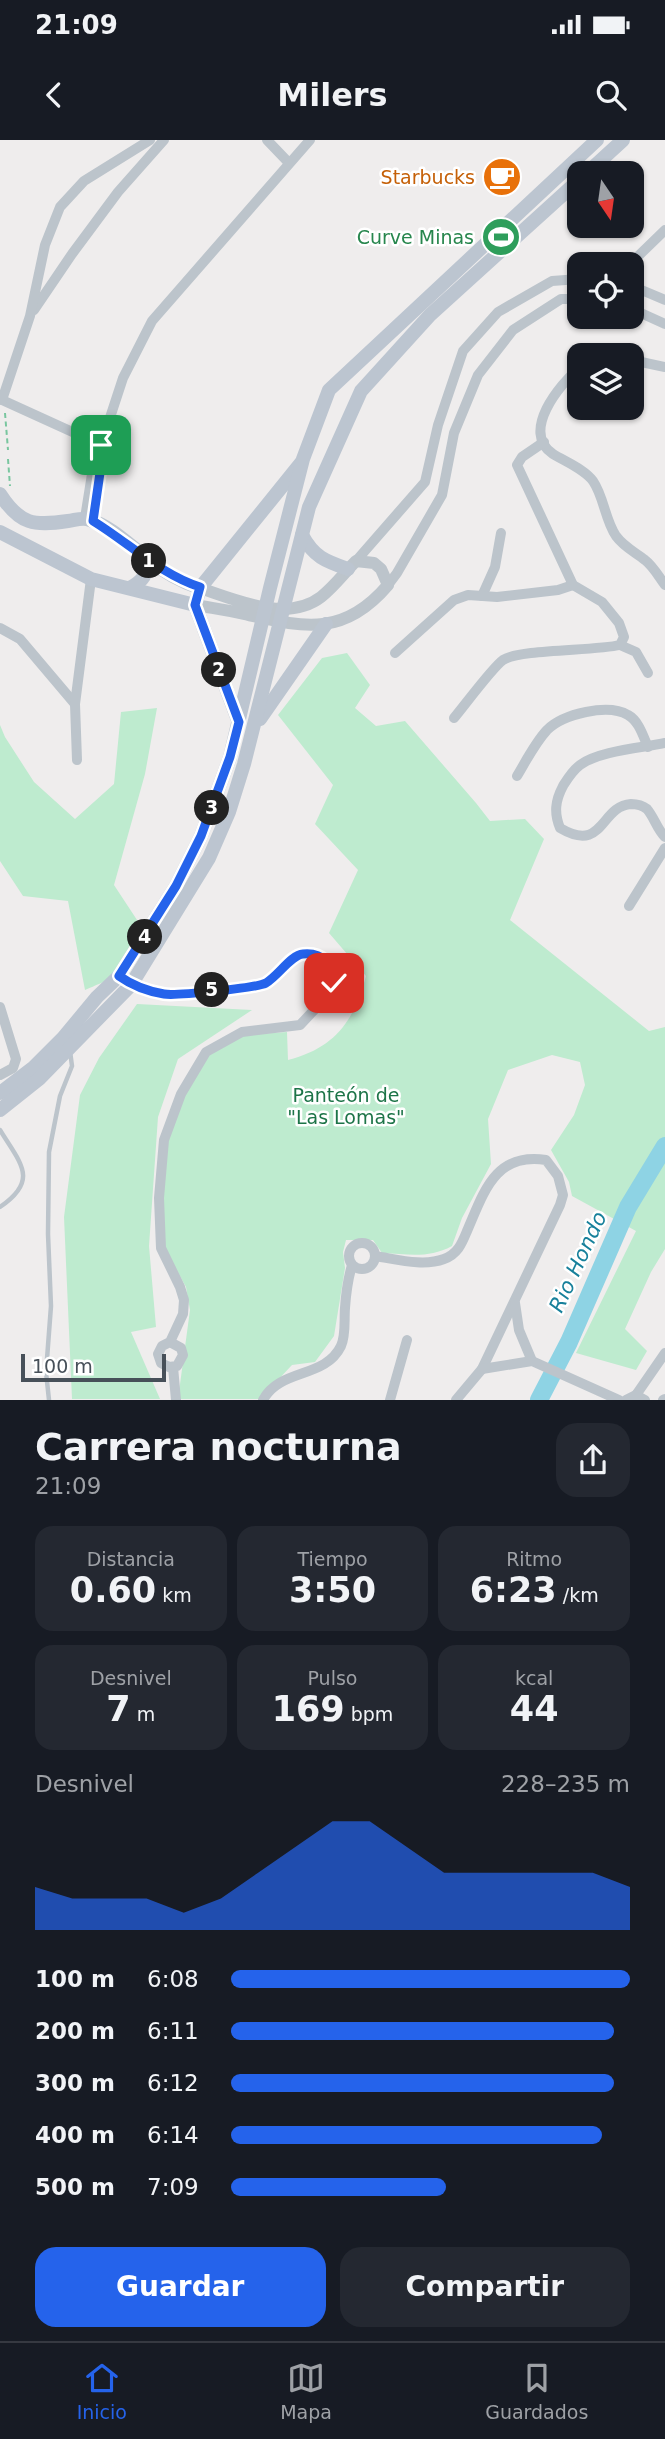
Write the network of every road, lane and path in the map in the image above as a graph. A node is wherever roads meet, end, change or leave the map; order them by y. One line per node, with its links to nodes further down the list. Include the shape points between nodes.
1 (149, 140): 19 (street, via 84,181 60,207)
2 (164, 140): 19 (street, via 118,192)
3 (267, 140): 8 (street)
4 (310, 140): 8 (street)
5 (597, 140): 10 (main road)
6 (623, 140): 7 (main road)
7 (600, 161)
8 (289, 163): 27 (street, via 152,321 123,379)
9 (567, 191): 12 (main road)
10 (501, 230): 12 (main road); 29 (main road, via 330,390)
11 (665, 230): 13 (street)
12 (512, 241): 35 (main road, via 430,315 361,391 309,507)
13 (642, 252)
14 (567, 280): 38 (street, via 552,281 498,312 463,351 425,482)
15 (644, 290): 16 (street)
16 (663, 297): 20 (street)
17 (567, 299): 42 (street, via 513,330 478,375 454,433 442,495)
18 (644, 314): 20 (street)
19 (30, 316): 25 (street)
20 (652, 317): 21 (street)
21 (665, 324)
22 (644, 362): 23 (street)
23 (665, 366)
24 (567, 377): 26 (street, via 545,409)
25 (1, 400): 27 (street); 28 (path)
26 (544, 442): 40 (street, via 517,465); 41 (street, via 551,453 593,481 615,536 646,560)
27 (101, 445): 31 (street)
28 (8, 450)
29 (303, 459): 43 (main road); 54 (main road)
30 (0, 494): 32 (main road, via 13,513 28,523)
31 (89, 519): 32 (main road); 37 (main road)
32 (46, 524): 36 (main road)
33 (0, 532): 36 (main road)
34 (501, 533): 45 (street, via 495,567)
35 (302, 535): 38 (main road, via 325,562); 55 (main road)
36 (38, 552): 39 (main road)
37 (147, 559): 43 (main road, via 179,580); 44 (main road, via 144,578)
38 (352, 565): 42 (street, via 374,563 386,576); 43 (street, via 321,597 303,607 281,609)
39 (90, 579): 44 (main road); 52 (street)
40 (573, 585): 45 (street); 49 (street, via 602,602 619,623)
41 (665, 585)
42 (387, 586): 47 (street, via 359,611)
43 (200, 587): 46 (main road)
44 (130, 589): 46 (main road)
45 (482, 596): 50 (street, via 454,600)
46 (195, 605): 47 (street, via 286,624); 54 (main road)
47 (326, 624): 55 (main road)
48 (0, 628): 52 (street, via 20,639)
49 (622, 641): 51 (street, via 636,652); 53 (street, via 606,648 520,654 503,660)
50 (395, 653)
51 (648, 673)
52 (75, 704): 58 (street)
53 (454, 718)
54 (239, 722): 63 (main road, via 201,836)
55 (253, 729): 63 (main road, via 229,812 209,858)
56 (665, 743): 57 (street)
57 (648, 747): 59 (street, via 629,715 608,709 577,713 548,729); 60 (street, via 583,763 561,790 556,818 560,828 590,835 623,804 637,804 646,808)
58 (77, 760)
59 (517, 776)
60 (665, 837)
61 (665, 848): 62 (street)
62 (628, 906)
63 (125, 980): 65 (main road); 67 (main road, via 34,1067); 75 (street, via 167,995 263,985 300,953 324,958 334,974 331,992 299,1024 242,1032 206,1052 181,1094 164,1140 159,1198 161,1248 184,1300)
64 (0, 1007): 66 (street, via 16,1059 13,1068)
65 (69, 1050): 68 (main road); 81 (lane, via 72,1066 60,1096 49,1152)
66 (0, 1075)
67 (0, 1093)
68 (0, 1110)
69 (0, 1130): 70 (lane, via 22,1167 24,1181 18,1195)
70 (0, 1207)
71 (375, 1256): 72 (street, via 368,1268); 72 (street, via 370,1247 355,1245 349,1254); 73 (street, via 413,1262 445,1259 460,1247 497,1172 522,1158 546,1160 558,1176 563,1195)
72 (352, 1265): 83 (street, via 342,1345 329,1362 278,1382)
73 (514, 1303): 77 (street, via 519,1330); 79 (street)
74 (407, 1340): 84 (street)
75 (170, 1342): 78 (street, via 181,1348 183,1355); 78 (street, via 162,1346 158,1359)
76 (665, 1353): 80 (street)
77 (536, 1362): 79 (street); 86 (street)
78 (173, 1367): 82 (street)
79 (482, 1369): 85 (street)
80 (640, 1397): 87 (street)
81 (49, 1399)
82 (176, 1399)
83 (263, 1399)
84 (390, 1399)
85 (456, 1399)
86 (618, 1399)
87 (625, 1399)

